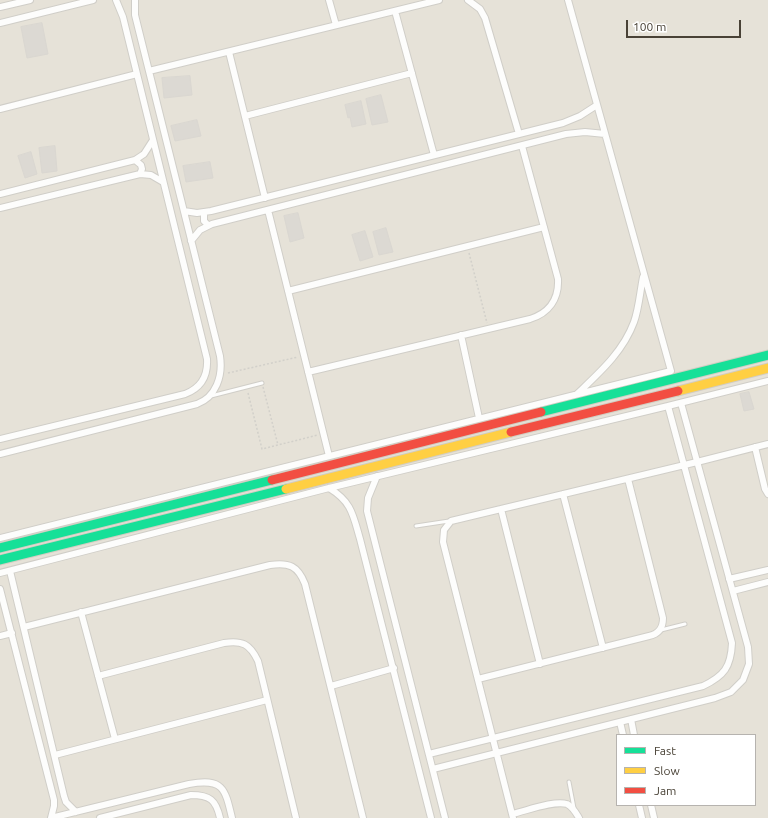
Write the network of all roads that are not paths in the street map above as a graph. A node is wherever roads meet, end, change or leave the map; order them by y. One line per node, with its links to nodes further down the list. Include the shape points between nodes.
1 (30, 0): 9 (street)
2 (93, 0): 13 (street)
3 (116, 0): 12 (street)
4 (135, 0): 11 (street)
5 (329, 0): 14 (street)
6 (439, 0): 10 (street)
7 (468, 0): 22 (street, via 480,9 485,18)
8 (568, 0): 19 (street)
9 (0, 7)
10 (395, 11): 14 (street); 17 (street)
11 (135, 15): 12 (street, via 130,13); 16 (street)
12 (123, 17): 18 (street)
13 (0, 23)
14 (336, 25): 15 (street)
15 (229, 52): 16 (street); 21 (street)
16 (149, 71): 34 (street)
17 (412, 73): 21 (street); 26 (street)
18 (137, 74): 20 (street); 24 (street)
19 (597, 105): 22 (street, via 572,120); 23 (street)
20 (0, 109)
21 (245, 116): 31 (street)
22 (518, 134): 26 (street)
23 (605, 134): 25 (street, via 576,133); 39 (street)
24 (153, 140): 27 (street, via 144,154); 29 (street)
25 (522, 146): 33 (street); 37 (street)
26 (434, 155): 31 (street)
27 (135, 160): 28 (street, via 141,165); 30 (street)
28 (140, 174): 29 (street, via 151,175); 32 (street)
29 (163, 182): 55 (street, via 207,359 207,370 200,386 186,394)
30 (0, 194)
31 (265, 198): 35 (street)
32 (0, 208)
33 (268, 210): 36 (street); 40 (street)
34 (184, 211): 35 (street); 38 (street)
35 (204, 212): 36 (street, via 204,221)
36 (208, 225): 38 (street, via 196,233)
37 (544, 227): 40 (street); 41 (street, via 558,279 558,290 547,310 537,317)
38 (191, 241): 50 (street, via 220,356 220,375)
39 (644, 275): 45 (street); 49 (street, via 634,320 624,342 610,362)
40 (288, 291): 44 (street)
41 (461, 335): 44 (street); 53 (street)
42 (768, 355): 45 (street)
43 (768, 368): 48 (street)
44 (308, 372): 59 (street)
45 (672, 375): 48 (street); 49 (street); 54 (street)
46 (768, 381): 51 (street)
47 (262, 383): 50 (lane)
48 (677, 391): 74 (street)
49 (577, 394): 53 (street)
50 (210, 396): 58 (street, via 197,404)
51 (680, 403): 52 (street); 60 (street)
52 (668, 406): 61 (street); 62 (street)
53 (479, 418): 54 (street)
54 (432, 435): 59 (street); 73 (street)
55 (0, 440)
56 (768, 444): 57 (street)
57 (755, 447): 60 (street); 66 (street)
58 (0, 454)
59 (329, 456): 71 (street)
60 (697, 462): 61 (street); 78 (street)
61 (684, 465): 63 (street); 99 (street, via 732,643 731,657 726,670 716,680 703,686)
62 (377, 476): 64 (street); 70 (street, via 366,504)
63 (628, 479): 65 (street); 85 (street, via 663,618)
64 (329, 488): 72 (street, via 340,495 351,509); 76 (street)
65 (564, 494): 67 (street); 88 (street)
66 (768, 494)
67 (501, 509): 68 (street); 89 (street)
68 (451, 521): 69 (lane); 92 (street, via 444,530 443,542)
69 (416, 526)
70 (372, 534): 72 (street); 102 (street)
71 (0, 536)
72 (360, 539): 90 (street)
73 (0, 548)
74 (0, 560)
75 (768, 570): 78 (street)
76 (10, 571): 77 (street); 84 (street)
77 (0, 573)
78 (729, 579): 81 (street)
79 (768, 582): 81 (street)
80 (0, 589): 86 (street)
81 (732, 591): 95 (street, via 748,647 749,664 743,680 731,692 715,698)
82 (80, 612): 84 (street); 91 (street); 93 (street, via 270,565 281,563 292,566 301,573 306,584)
83 (685, 624): 85 (lane)
84 (24, 627): 103 (street)
85 (661, 630): 88 (street, via 656,635)
86 (12, 633): 87 (street); 111 (street, via 54,800)
87 (0, 636)
88 (602, 648): 89 (street)
89 (540, 664): 92 (street)
90 (394, 668): 93 (street); 117 (street)
91 (98, 676): 94 (street, via 235,641 245,644 253,651 258,661); 100 (street)
92 (478, 679): 99 (street)
93 (331, 686): 116 (street)
94 (267, 700): 100 (street); 115 (street)
95 (630, 719): 96 (street); 98 (street)
96 (620, 722): 97 (street); 101 (street)
97 (623, 734)
98 (634, 734)
99 (493, 738): 101 (street); 102 (street)
100 (115, 739): 103 (street)
101 (497, 753): 104 (street); 110 (street)
102 (429, 754): 104 (street)
103 (55, 755): 109 (street, via 66,802)
104 (433, 769): 118 (street)
105 (569, 782): 108 (lane)
106 (639, 806): 120 (street)
107 (651, 806): 121 (street)
108 (575, 810): 110 (street, via 567,804 555,803); 119 (street)
109 (76, 812): 111 (street); 114 (street, via 189,784 210,782 219,786 226,794)
110 (512, 816)
111 (51, 818)
112 (100, 818): 113 (street, via 191,795 201,795 210,799 217,806)
113 (220, 818)
114 (232, 818)
115 (296, 818)
116 (364, 818)
117 (431, 818)
118 (445, 818)
119 (579, 818)
120 (642, 818)
121 (654, 818)

